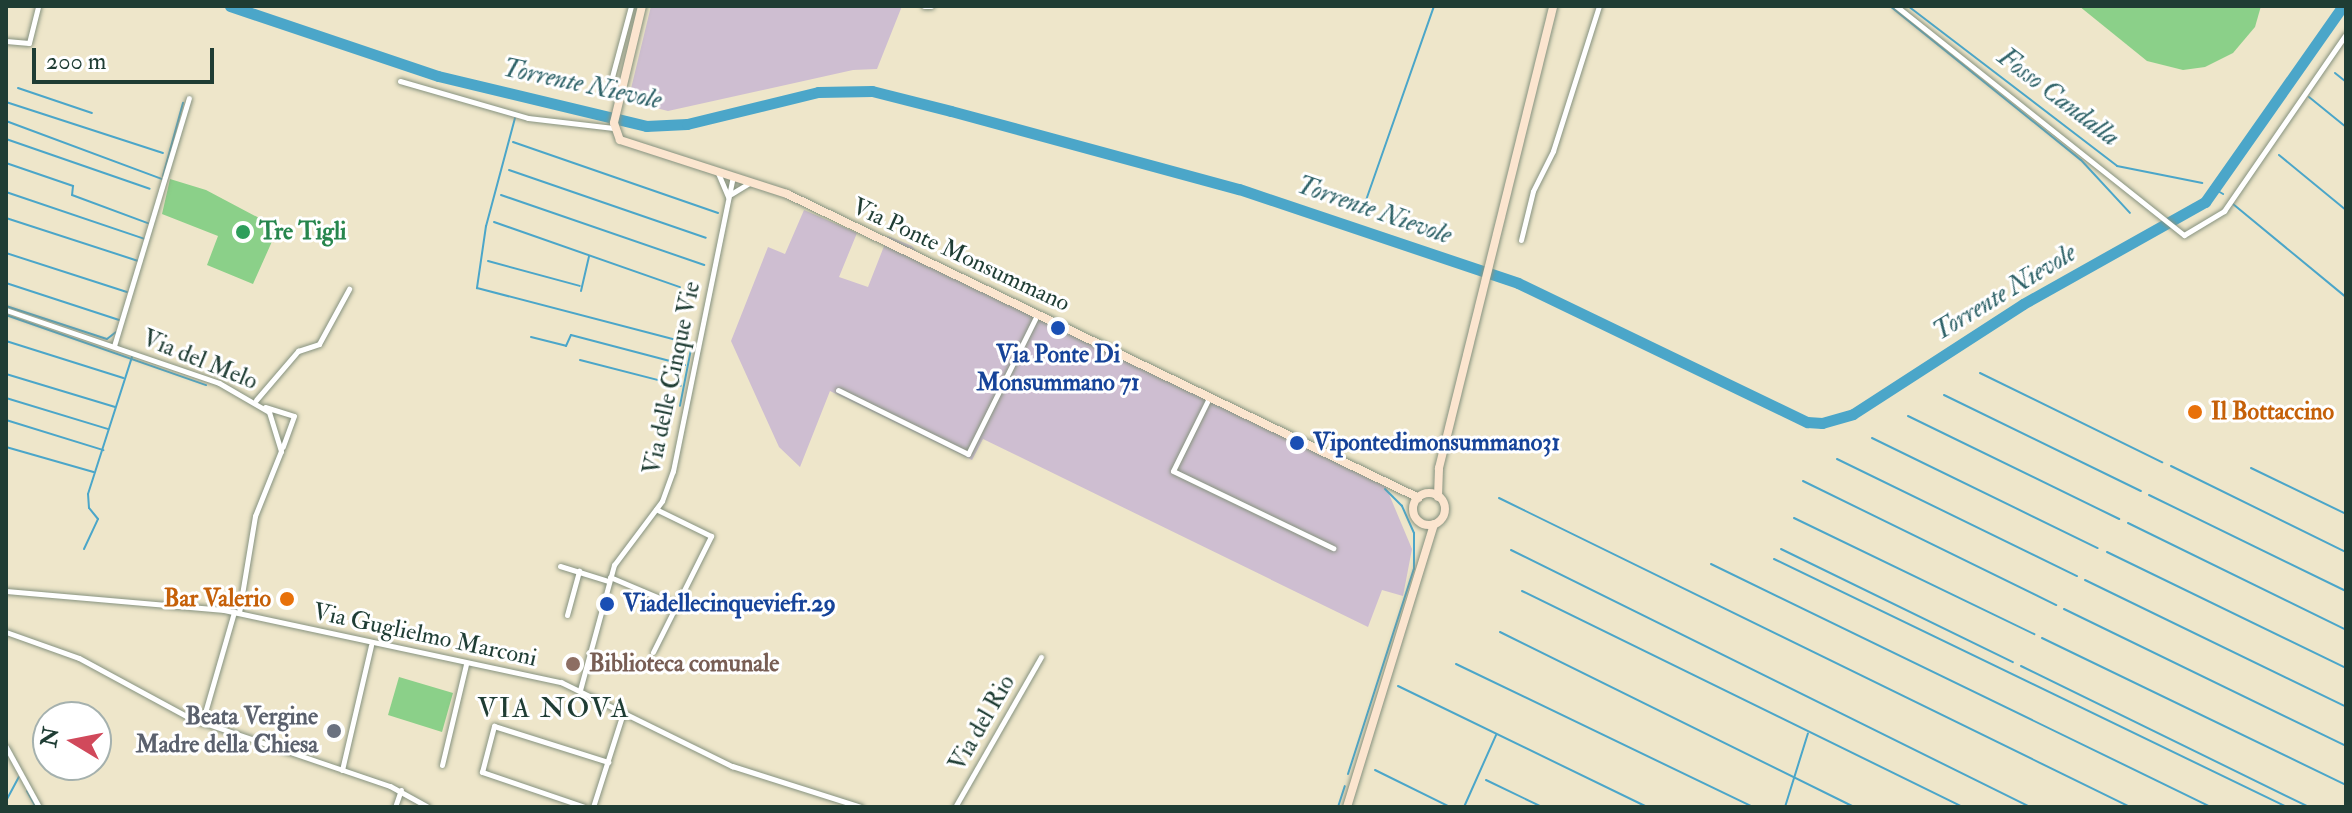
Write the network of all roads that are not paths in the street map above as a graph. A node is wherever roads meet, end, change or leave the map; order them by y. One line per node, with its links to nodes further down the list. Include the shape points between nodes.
1 (38, 6): 10 (street, via 29,43)
2 (631, 6): 11 (street)
3 (642, 6): 14 (street)
4 (924, 6): 5 (street)
5 (931, 6)
6 (1553, 6): 29 (street)
7 (1599, 6): 19 (street, via 1553,151 1533,191)
8 (1896, 6): 9 (street, via 2184,235 2224,211)
9 (2346, 34)
10 (6, 41)
11 (612, 77)
12 (400, 81): 14 (street, via 528,118)
13 (189, 98): 23 (street)
14 (613, 126): 15 (street, Via Ponte Monsummano, via 628,144)
15 (716, 170): 16 (street, Via Ponte Monsummano); 18 (street)
16 (734, 175): 17 (street, Via Ponte Monsummano); 18 (street, Via delle Cinque Vie)
17 (752, 182): 18 (street); 22 (street, Via Ponte Monsummano)
18 (728, 198): 34 (street, Via delle Cinque Vie, via 678,452)
19 (1521, 240)
20 (349, 289): 26 (street, via 319,344 298,351)
21 (6, 310): 23 (street, Via del Melo)
22 (1038, 313): 24 (street, via 968,454); 25 (street, Via Ponte Monsummano)
23 (114, 346): 26 (street, Via del Melo)
24 (838, 390)
25 (1209, 398): 30 (street, Via Ponte Monsummano); 38 (street, via 1173,471)
26 (256, 400): 27 (street, Via del Melo)
27 (265, 407): 28 (street, Via del Melo, via 277,424); 28 (street, via 294,416)
28 (281, 451): 44 (street, via 255,516)
29 (1439, 468): 31 (street); 32 (street)
30 (1402, 492): 31 (street, Via Ponte Monsummano); 33 (street)
31 (1422, 496): 32 (street); 33 (street)
32 (1438, 497): 36 (street, via 1445,511)
33 (1414, 507): 35 (street)
34 (656, 509): 41 (street, Via delle Cinque Vie); 43 (street, via 711,536)
35 (1422, 523): 36 (street); 37 (street)
36 (1434, 524): 37 (street)
37 (1426, 541): 66 (street, via 1414,597)
38 (1333, 548)
39 (560, 566): 40 (street)
40 (579, 571): 41 (street); 45 (street)
41 (609, 579): 43 (street); 51 (street, Via delle Cinque Vie)
42 (6, 591): 44 (street, Via Guglielmo Marconi)
43 (676, 605): 48 (street)
44 (236, 612): 47 (street, Via Guglielmo Marconi); 53 (street)
45 (567, 615)
46 (6, 632): 53 (street, via 79,658)
47 (371, 645): 50 (street, Via Guglielmo Marconi); 57 (street)
48 (653, 652)
49 (1041, 657): 65 (street, Via del Rio)
50 (466, 664): 51 (street, Via Guglielmo Marconi); 56 (street)
51 (580, 690): 52 (street, Via Guglielmo Marconi)
52 (623, 713): 55 (street); 64 (street, Via Guglielmo Marconi, via 732,766)
53 (202, 723): 57 (street)
54 (6, 747): 59 (street)
55 (608, 762): 62 (street, via 494,726 482,772); 63 (street)
56 (442, 765)
57 (342, 770): 58 (street)
58 (401, 790): 60 (street); 61 (street)
59 (39, 807)
60 (395, 807)
61 (428, 807)
62 (585, 807)
63 (593, 807)
64 (861, 807)
65 (955, 807)
66 (1347, 807)

